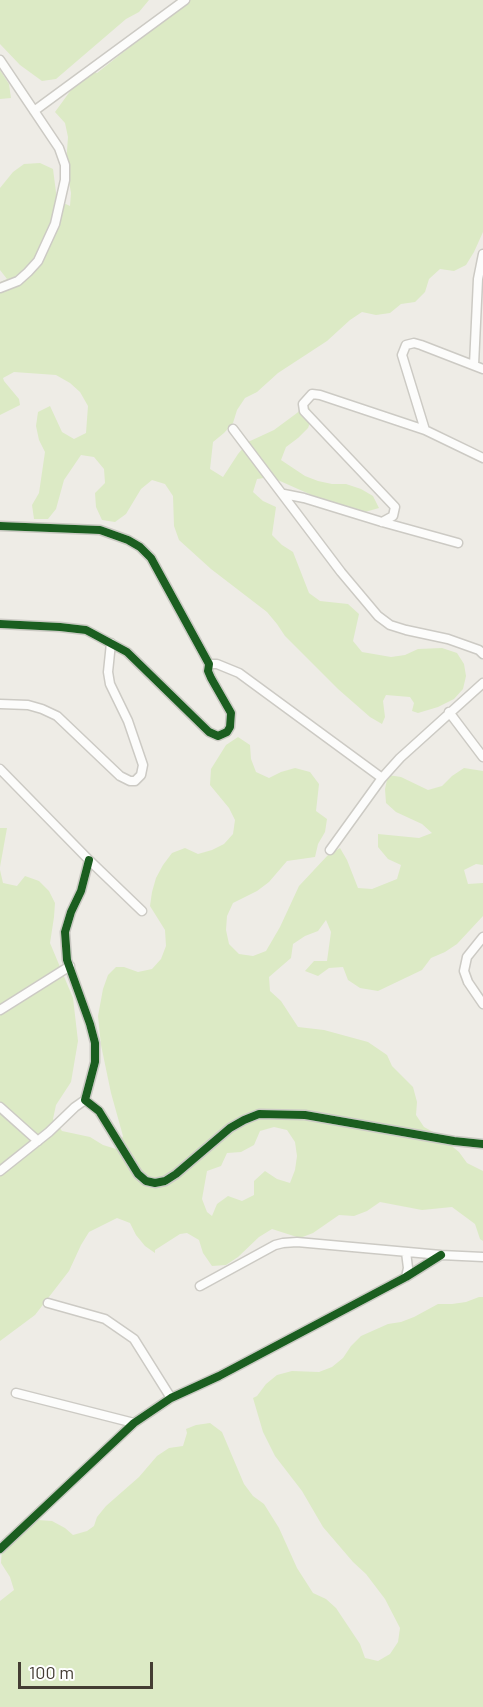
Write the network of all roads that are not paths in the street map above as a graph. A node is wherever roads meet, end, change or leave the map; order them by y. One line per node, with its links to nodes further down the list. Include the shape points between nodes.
1 (184, 0): 3 (street)
2 (0, 60): 3 (street)
3 (34, 111): 6 (street, via 62,154 65,180 61,204 38,261 18,281)
4 (483, 254): 5 (street)
5 (480, 280): 7 (street)
6 (0, 288)
7 (474, 365): 8 (street); 10 (street, via 421,345 406,345 402,355)
8 (483, 369)
9 (233, 429): 12 (street)
10 (425, 430): 11 (street); 13 (street, via 320,395 312,394 303,404 304,411 395,507 393,516)
11 (483, 458)
12 (284, 494): 13 (street); 18 (street, via 378,616 390,625 447,639)
13 (382, 522): 15 (street)
14 (0, 526): 19 (street, via 100,530 134,543 150,558)
15 (458, 543)
16 (0, 624): 17 (street, via 86,630)
17 (111, 643): 19 (street, via 127,652 209,732 218,736 230,727 231,713 211,678); 21 (street, via 110,684 143,765 135,781 120,776 57,716 28,705)
18 (483, 654)
19 (209, 664): 25 (street, via 239,673)
20 (483, 683): 22 (street)
21 (0, 704)
22 (450, 712): 23 (street); 25 (street)
23 (483, 757)
24 (0, 769): 27 (street)
25 (382, 778): 26 (street)
26 (330, 850)
27 (89, 861): 28 (street); 30 (street, via 65,932)
28 (142, 911)
29 (483, 937): 31 (street, via 466,957 464,971)
30 (70, 966): 32 (street); 33 (street, via 95,1043)
31 (483, 1004)
32 (0, 1010)
33 (85, 1100): 35 (street); 36 (street, via 99,1111 138,1174 155,1183 176,1174 230,1128 259,1114 305,1115)
34 (0, 1107): 35 (street)
35 (38, 1141): 37 (street)
36 (483, 1144)
37 (0, 1171)
38 (406, 1252): 39 (street); 41 (street); 42 (street, via 283,1243)
39 (441, 1255): 40 (street); 41 (street)
40 (483, 1257)
41 (406, 1276): 45 (street)
42 (200, 1286)
43 (48, 1304): 45 (street, via 105,1319 121,1328 134,1339)
44 (16, 1393): 46 (street)
45 (171, 1398): 46 (street)
46 (134, 1423): 47 (street)
47 (0, 1549)

